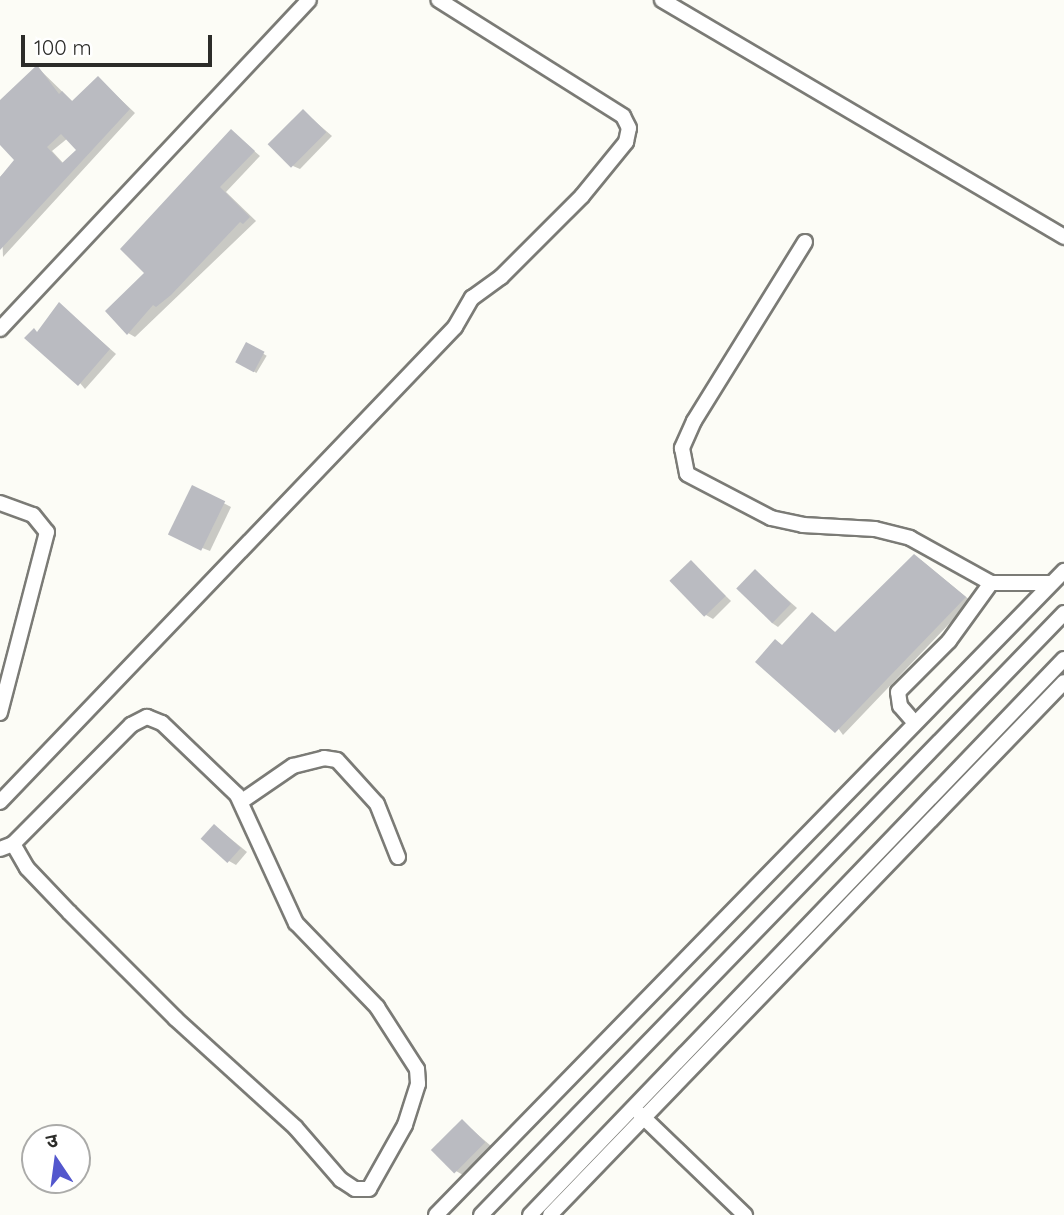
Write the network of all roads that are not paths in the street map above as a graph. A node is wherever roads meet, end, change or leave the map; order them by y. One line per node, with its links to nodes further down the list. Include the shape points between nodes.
1 (309, 0): 6 (street)
2 (439, 0): 16 (street, via 624,116 629,128 626,142 582,196 501,277 472,298 455,327)
3 (662, 0): 4 (street)
4 (1064, 237)
5 (806, 242): 9 (street, via 694,421 682,448 685,472 706,488 771,518 803,525 875,529 917,540)
6 (0, 329)
7 (0, 503): 14 (street, via 33,515 47,532)
8 (1064, 571): 10 (street)
9 (990, 583): 10 (street); 15 (street, via 949,641 898,692 900,706)
10 (1050, 583): 15 (street)
11 (1064, 613): 22 (street)
12 (1064, 659): 20 (street)
13 (1064, 682): 20 (street)
14 (0, 713)
15 (914, 722): 21 (street)
16 (0, 802)
17 (242, 802): 18 (street, via 162,723 147,717 131,725); 18 (street, via 296,923 377,1007 417,1069 418,1084 405,1125 369,1189 355,1189 341,1180 295,1127); 19 (street, via 293,766 324,758 337,760 377,804)
18 (7, 847)
19 (398, 857)
20 (640, 1113): 23 (street); 24 (street); 25 (street)
21 (436, 1215)
22 (481, 1215)
23 (530, 1215)
24 (550, 1215)
25 (745, 1215)

